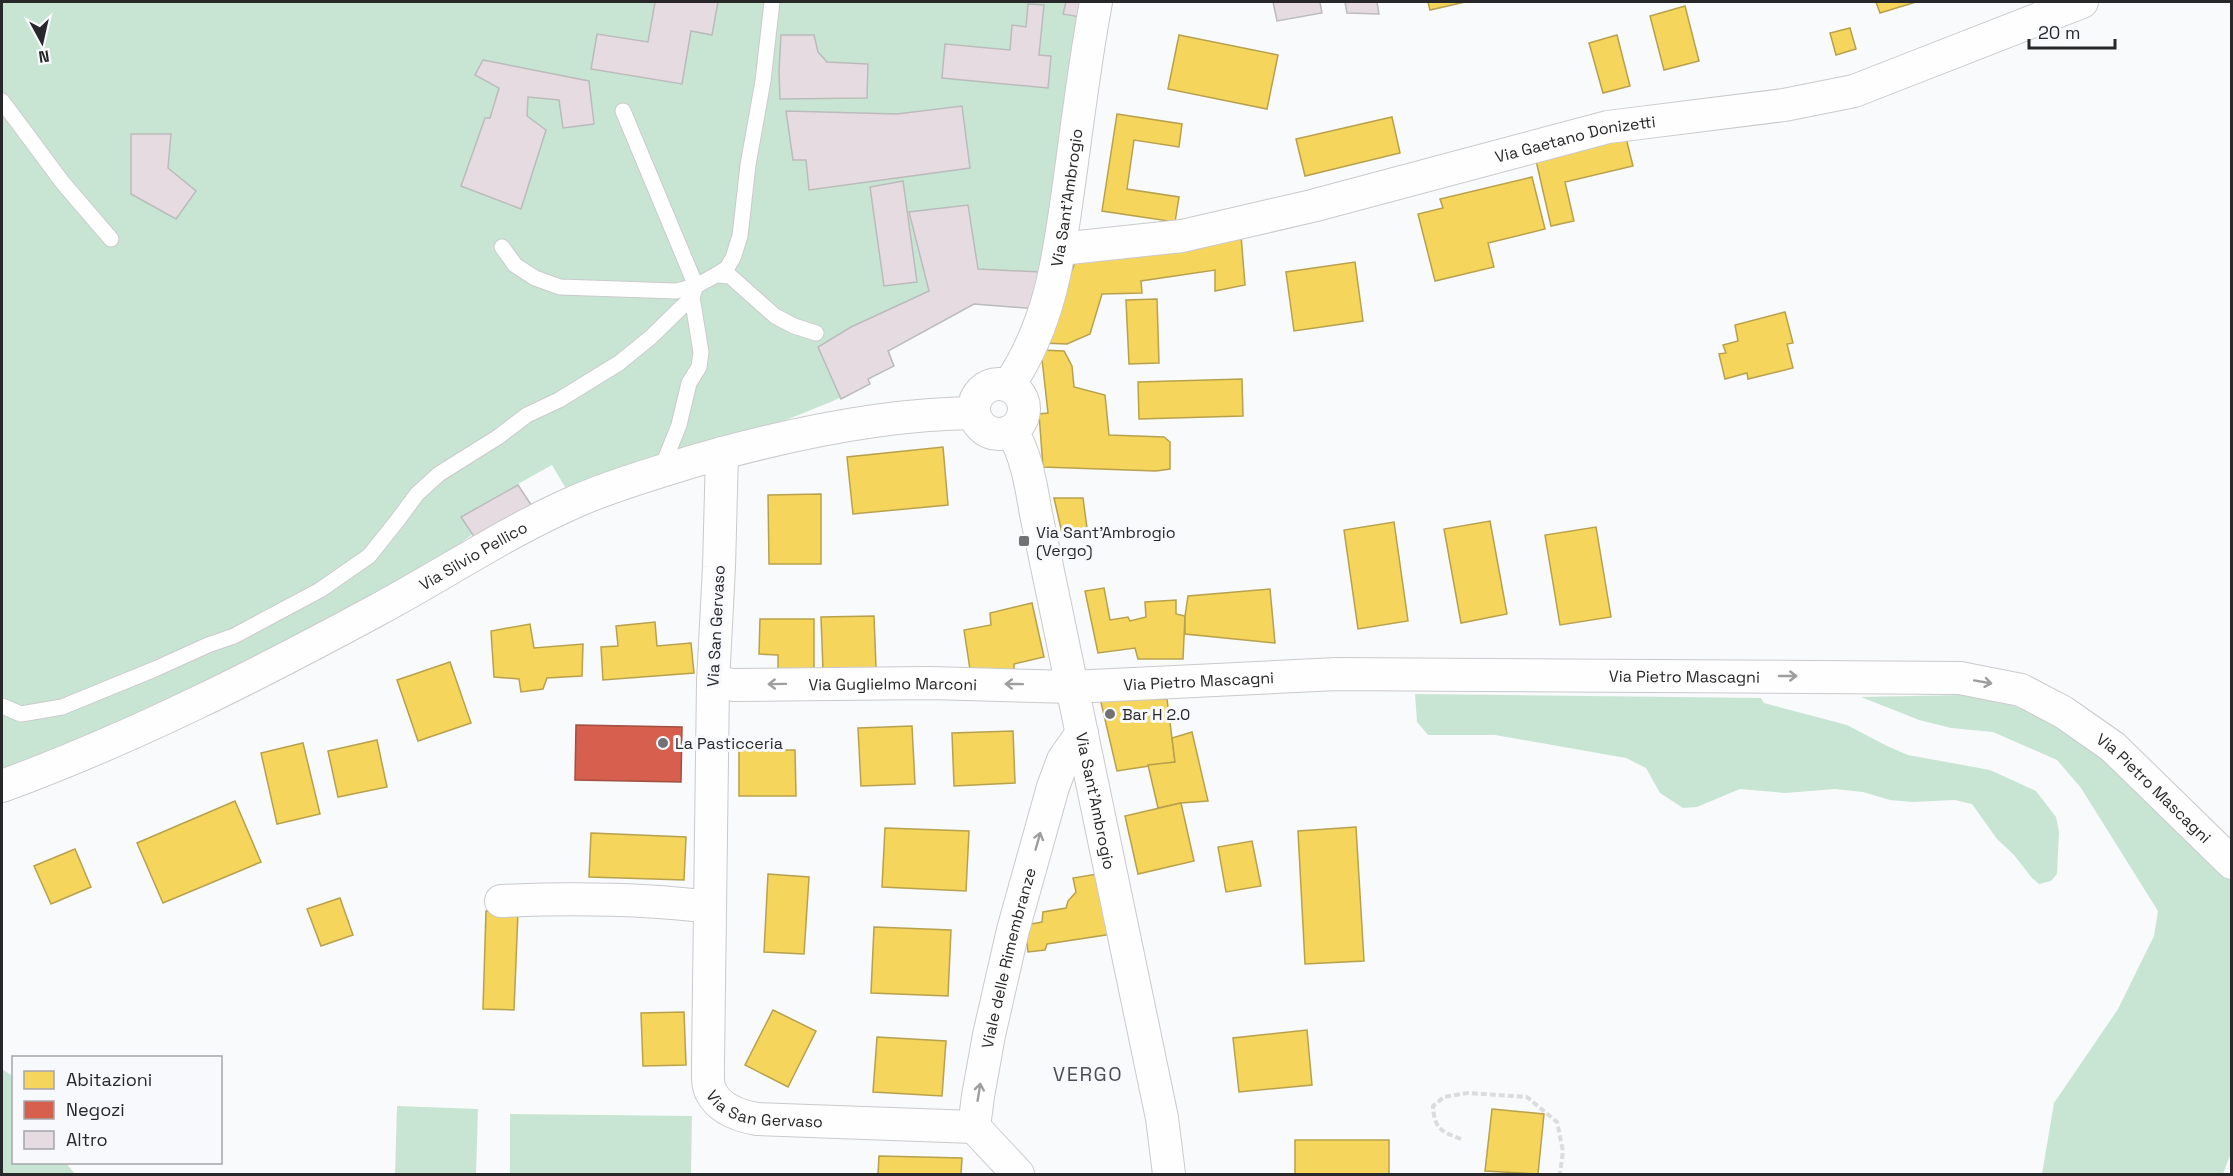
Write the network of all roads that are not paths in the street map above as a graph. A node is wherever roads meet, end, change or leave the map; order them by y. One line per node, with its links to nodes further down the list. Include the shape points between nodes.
1 (772, 2): 9 (lane, via 740,236 727,268)
2 (1096, 2): 8 (street, Via Sant'Ambrogio)
3 (2082, 2): 8 (street, Via Gaetano Donizetti, via 1854,91 1784,105 1608,127 1312,206 1193,233)
4 (2, 101): 6 (lane)
5 (623, 111): 10 (lane)
6 (111, 239)
7 (502, 247): 10 (lane, via 515,265 535,278 560,286)
8 (1060, 249): 12 (street, Via Sant'Ambrogio, via 1040,324)
9 (716, 275): 10 (lane); 11 (lane, via 730,276 776,316)
10 (694, 292): 16 (lane, via 699,367 689,384); 19 (lane, via 651,337 619,363 527,415 439,474 417,494 369,556 320,590 234,636 62,707 21,714)
11 (816, 333)
12 (1009, 385): 13 (street, via 985,388 975,401); 14 (street, via 1024,403 1023,419)
13 (974, 413): 14 (street, via 987,431 996,434); 15 (street, Via Silvio Pellico, via 873,422 798,434)
14 (1012, 430): 18 (street, Via Sant'Ambrogio, via 1030,475)
15 (722, 453): 17 (street, Via San Gervaso); 21 (street, Via Silvio Pellico, via 619,483 576,501 228,689 102,747)
16 (665, 460)
17 (713, 682): 18 (street, Via Guglielmo Marconi, one-way to 17); 24 (street, Via San Gervaso)
18 (1072, 687): 20 (street, Via Sant'Ambrogio); 22 (street, Via Pietro Mascagni, one-way to 22, via 1337,674 1960,678 2021,690 2063,712 2113,747)
19 (2, 706)
20 (1082, 733): 25 (street, Viale delle Rimembranze, one-way to 20, via 989,1035 1016,919 1053,787 1063,760); 27 (street, Via Sant'Ambrogio, via 1160,1108)
21 (2, 786)
22 (2232, 863)
23 (501, 901): 24 (street, via 636,900)
24 (709, 907): 25 (street, Via San Gervaso, via 708,1062 711,1092 725,1107 739,1116 757,1119)
25 (974, 1127): 26 (street)
26 (1018, 1174)
27 (1169, 1174)

